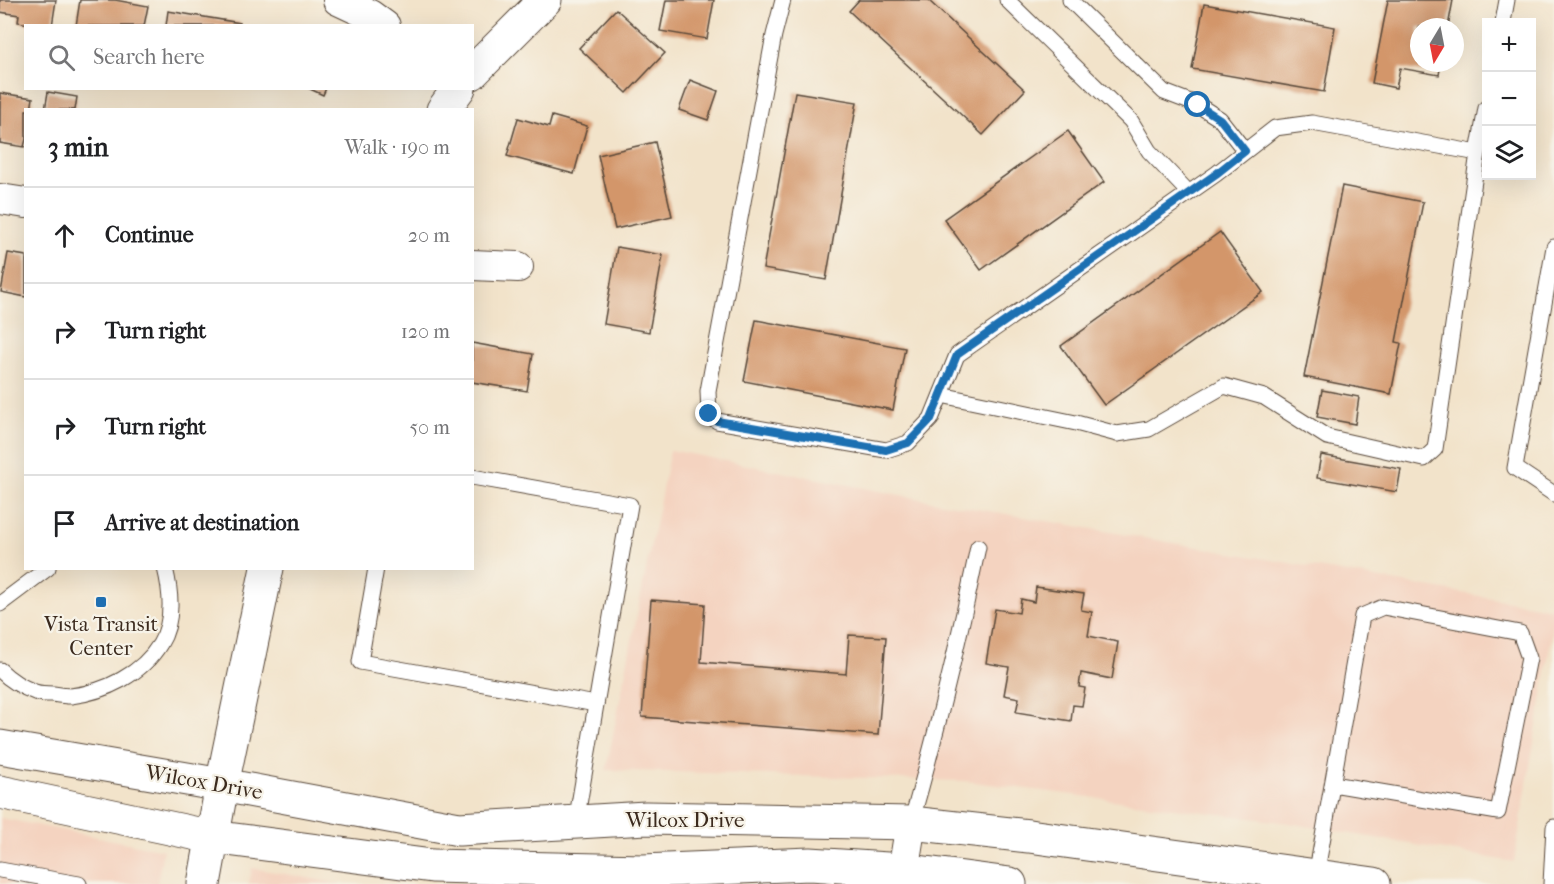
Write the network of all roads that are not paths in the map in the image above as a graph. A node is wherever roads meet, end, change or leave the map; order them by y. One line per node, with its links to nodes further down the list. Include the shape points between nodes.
1 (338, 0): 8 (street)
2 (544, 0): 9 (street)
3 (783, 0): 21 (lane, via 708,391 709,414 717,421 886,450 908,443 931,419)
4 (1007, 0): 15 (lane, via 1131,121 1149,151)
5 (1070, 0): 13 (lane, via 1164,92 1198,105 1220,119)
6 (1507, 0): 7 (lane)
7 (1504, 18)
8 (382, 24)
9 (474, 71)
10 (458, 90): 11 (street)
11 (444, 108)
12 (1483, 126): 14 (lane)
13 (1245, 151): 14 (lane, via 1275,128 1312,123); 15 (lane)
14 (1478, 153): 21 (lane, via 1435,449 1425,459 1327,437 1264,397 1224,386 1149,429 1117,434)
15 (1189, 193): 21 (lane, via 957,355)
16 (0, 199): 17 (street)
17 (24, 203)
18 (1554, 247): 23 (lane, via 1515,468)
19 (474, 266): 20 (street)
20 (518, 267)
21 (940, 395)
22 (474, 477): 31 (lane, via 630,505)
23 (1554, 494)
24 (978, 548): 37 (lane, via 937,731)
25 (45, 570): 29 (lane)
26 (165, 570): 30 (lane, via 170,604 160,644 142,666 123,680 70,696 36,693 12,682)
27 (267, 570): 34 (street)
28 (376, 570): 31 (lane, via 360,662)
29 (0, 604)
30 (0, 670)
31 (596, 704): 36 (lane)
32 (0, 747): 34 (street, Wilcox Drive)
33 (1333, 784): 33 (lane, via 1362,616 1383,607 1520,633 1528,658 1498,812); 41 (lane)
34 (222, 785): 36 (street, Wilcox Drive, via 459,829); 39 (street)
35 (0, 792): 39 (street)
36 (576, 822): 37 (street, Wilcox Drive, via 646,818)
37 (911, 823): 41 (street, Wilcox Drive); 42 (street)
38 (1554, 826): 47 (lane)
39 (213, 837): 42 (street, via 432,866 642,871 810,864); 44 (street)
40 (0, 870): 43 (lane)
41 (1316, 876): 46 (street, Wilcox Drive)
42 (902, 877): 45 (street)
43 (79, 884)
44 (204, 884)
45 (1010, 884)
46 (1374, 884)
47 (1551, 884)

